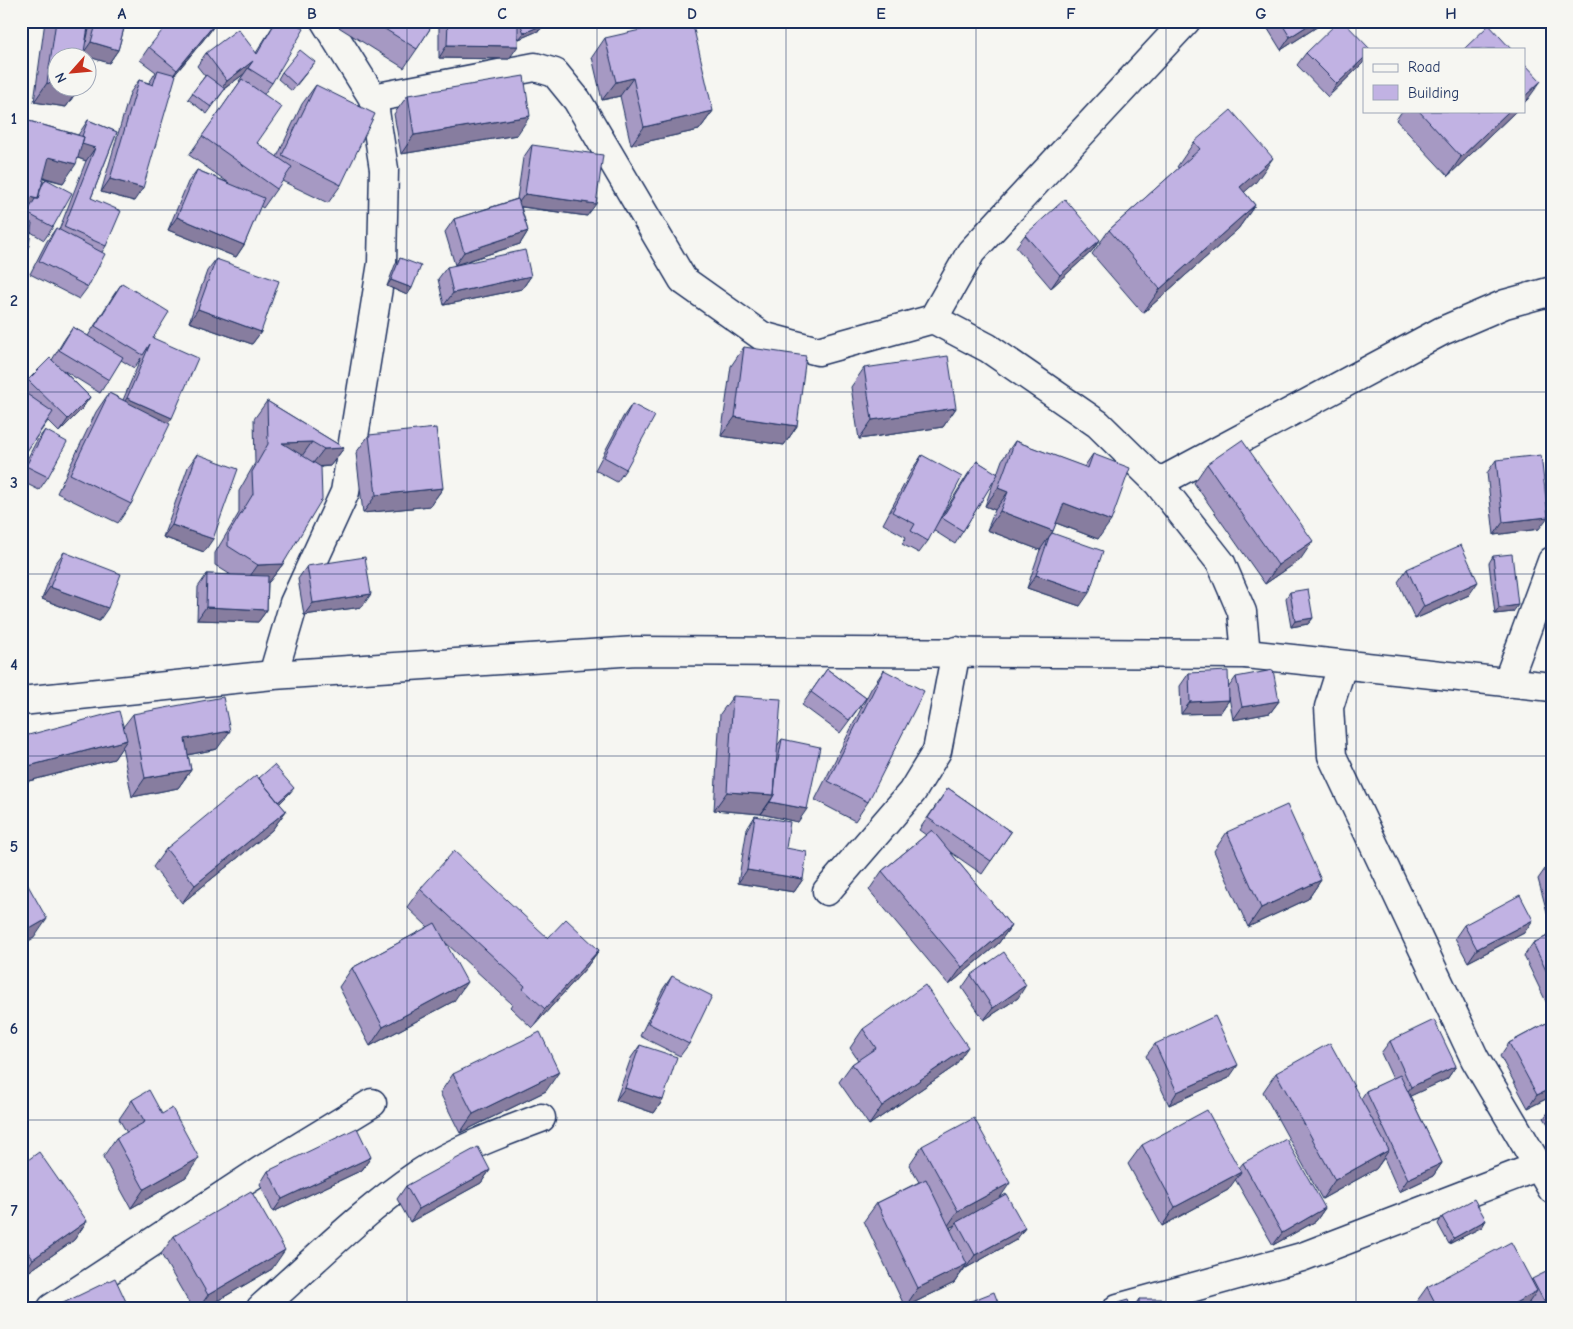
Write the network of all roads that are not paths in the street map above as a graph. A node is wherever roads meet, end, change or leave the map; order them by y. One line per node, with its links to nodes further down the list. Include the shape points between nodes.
1 (325, 21): 3 (street)
2 (1186, 21): 5 (street, via 971,252)
3 (373, 98): 5 (street, via 535,67 555,73 577,100 683,280 762,336 818,351); 11 (street, via 384,170 382,264 345,492 294,603)
4 (1552, 291): 6 (street, via 1505,304 1442,331)
5 (933, 319): 6 (street, via 988,348 1098,424)
6 (1158, 483): 9 (street, via 1221,563 1242,612)
7 (1552, 561): 12 (street)
8 (956, 651): 9 (street); 11 (street, via 636,650); 15 (street, via 937,751 912,792)
9 (1246, 654): 10 (street)
10 (1342, 666): 12 (street); 18 (street, via 1329,707 1332,756 1475,1059)
11 (273, 675): 14 (street)
12 (1507, 683): 13 (street)
13 (1552, 687)
14 (21, 702)
15 (827, 891)
16 (372, 1103): 19 (street, via 254,1175)
17 (541, 1118): 20 (street, via 476,1143 418,1175 359,1220)
18 (1545, 1177): 21 (street, via 1302,1257)
19 (52, 1308)
20 (261, 1308)
21 (1118, 1308)

